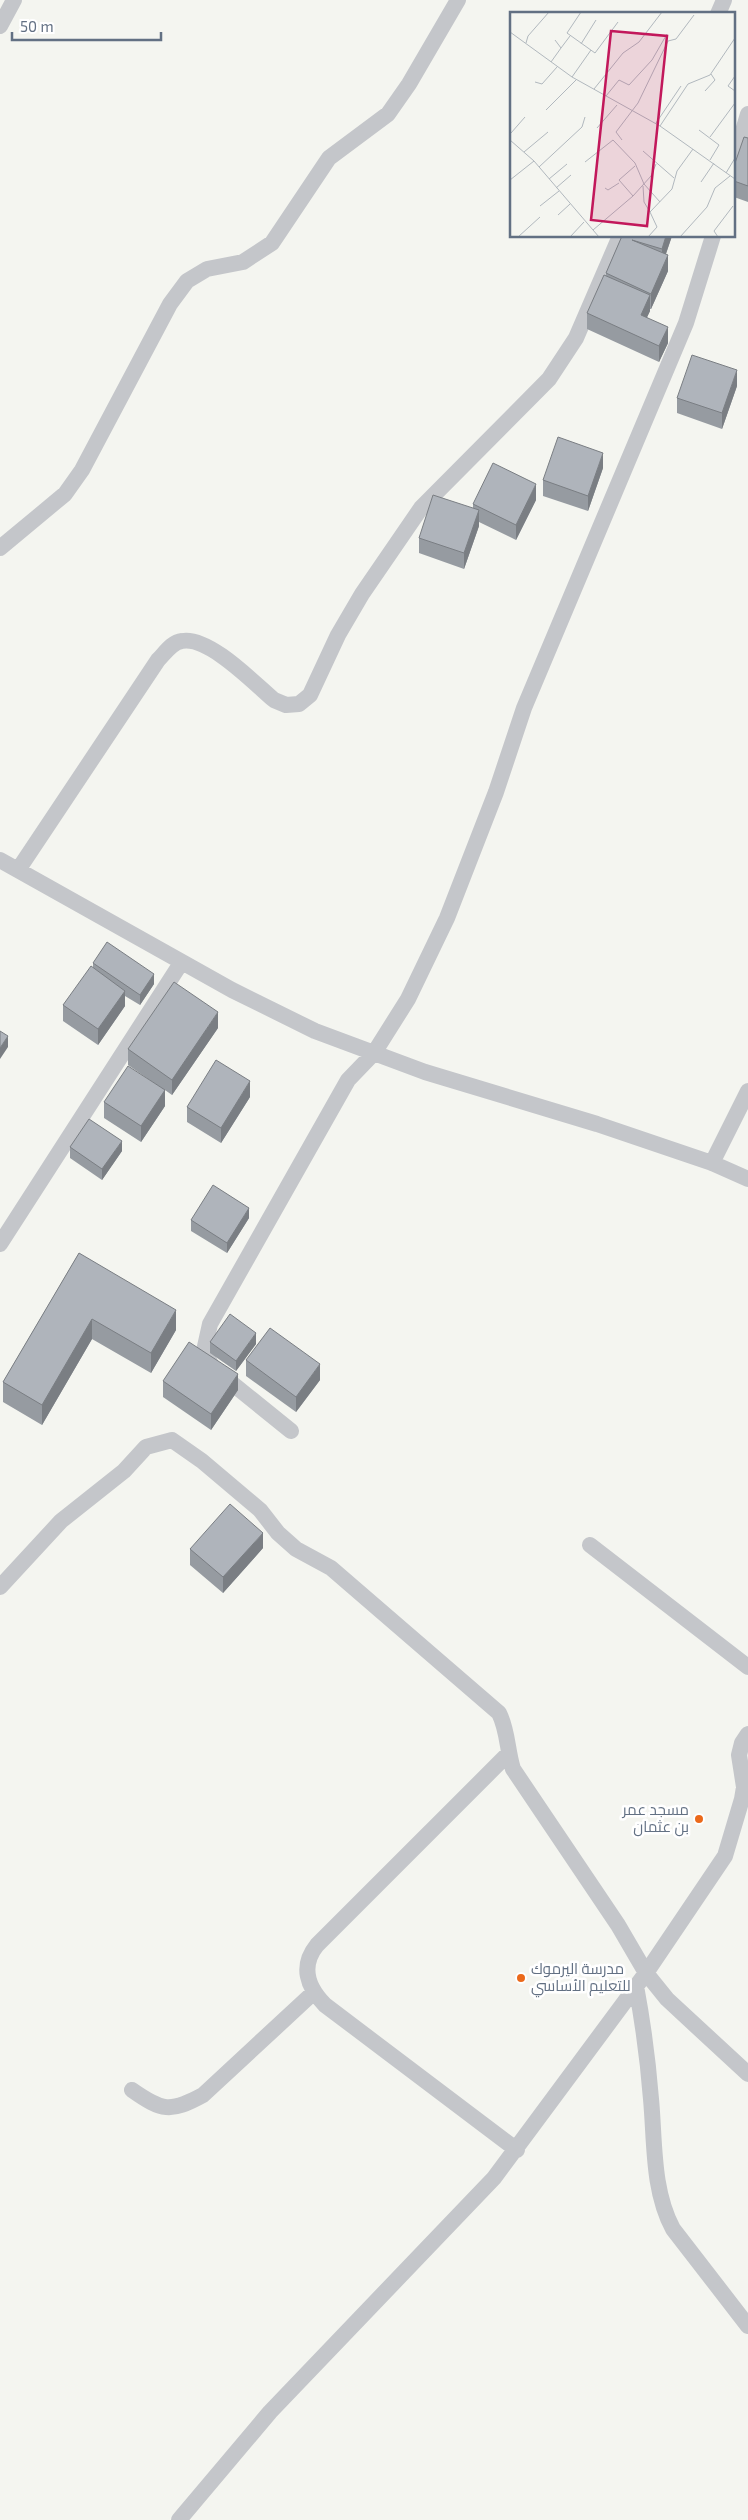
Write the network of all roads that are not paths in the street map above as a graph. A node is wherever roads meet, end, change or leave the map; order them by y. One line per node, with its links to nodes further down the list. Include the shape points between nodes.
1 (14, 0): 5 (street)
2 (458, 0): 10 (street, via 388,114 330,158 272,243 242,262 207,269 187,281 170,304 65,494)
3 (724, 0): 4 (street)
4 (719, 12)
5 (0, 26)
6 (748, 114): 7 (street)
7 (736, 154)
8 (619, 238): 12 (street, via 576,338 549,379 420,508 362,594 338,635 310,695 299,704 286,705 274,700 211,649 197,642 181,641 169,647)
9 (713, 238): 14 (street, via 686,323 531,690 447,918 408,999)
10 (0, 548)
11 (0, 860): 12 (street)
12 (18, 870): 13 (street)
13 (182, 963): 14 (street, via 315,1031); 18 (street)
14 (374, 1053): 16 (street); 19 (street, via 348,1080 210,1324 204,1351 213,1368)
15 (748, 1091): 16 (street)
16 (712, 1163): 17 (street)
17 (748, 1179)
18 (0, 1244)
19 (291, 1431)
20 (590, 1545): 22 (street)
21 (0, 1587): 24 (street, via 61,1521 124,1471 146,1447 172,1440 260,1510 296,1550 331,1568 499,1713 508,1738)
22 (748, 1668)
23 (748, 1734): 25 (street, via 740,1755 744,1787 742,1799 725,1856)
24 (508, 1754): 25 (street, via 513,1769 618,1925); 26 (street, via 310,1953 307,1964)
25 (641, 1979): 27 (street, via 668,1999); 29 (street); 30 (street, via 658,2186 666,2216 672,2229)
26 (313, 1993): 28 (street, via 203,2095 183,2106 170,2109 156,2106); 29 (street)
27 (748, 2074)
28 (132, 2090)
29 (517, 2150): 31 (street, via 270,2412)
30 (748, 2326)
31 (179, 2520)

